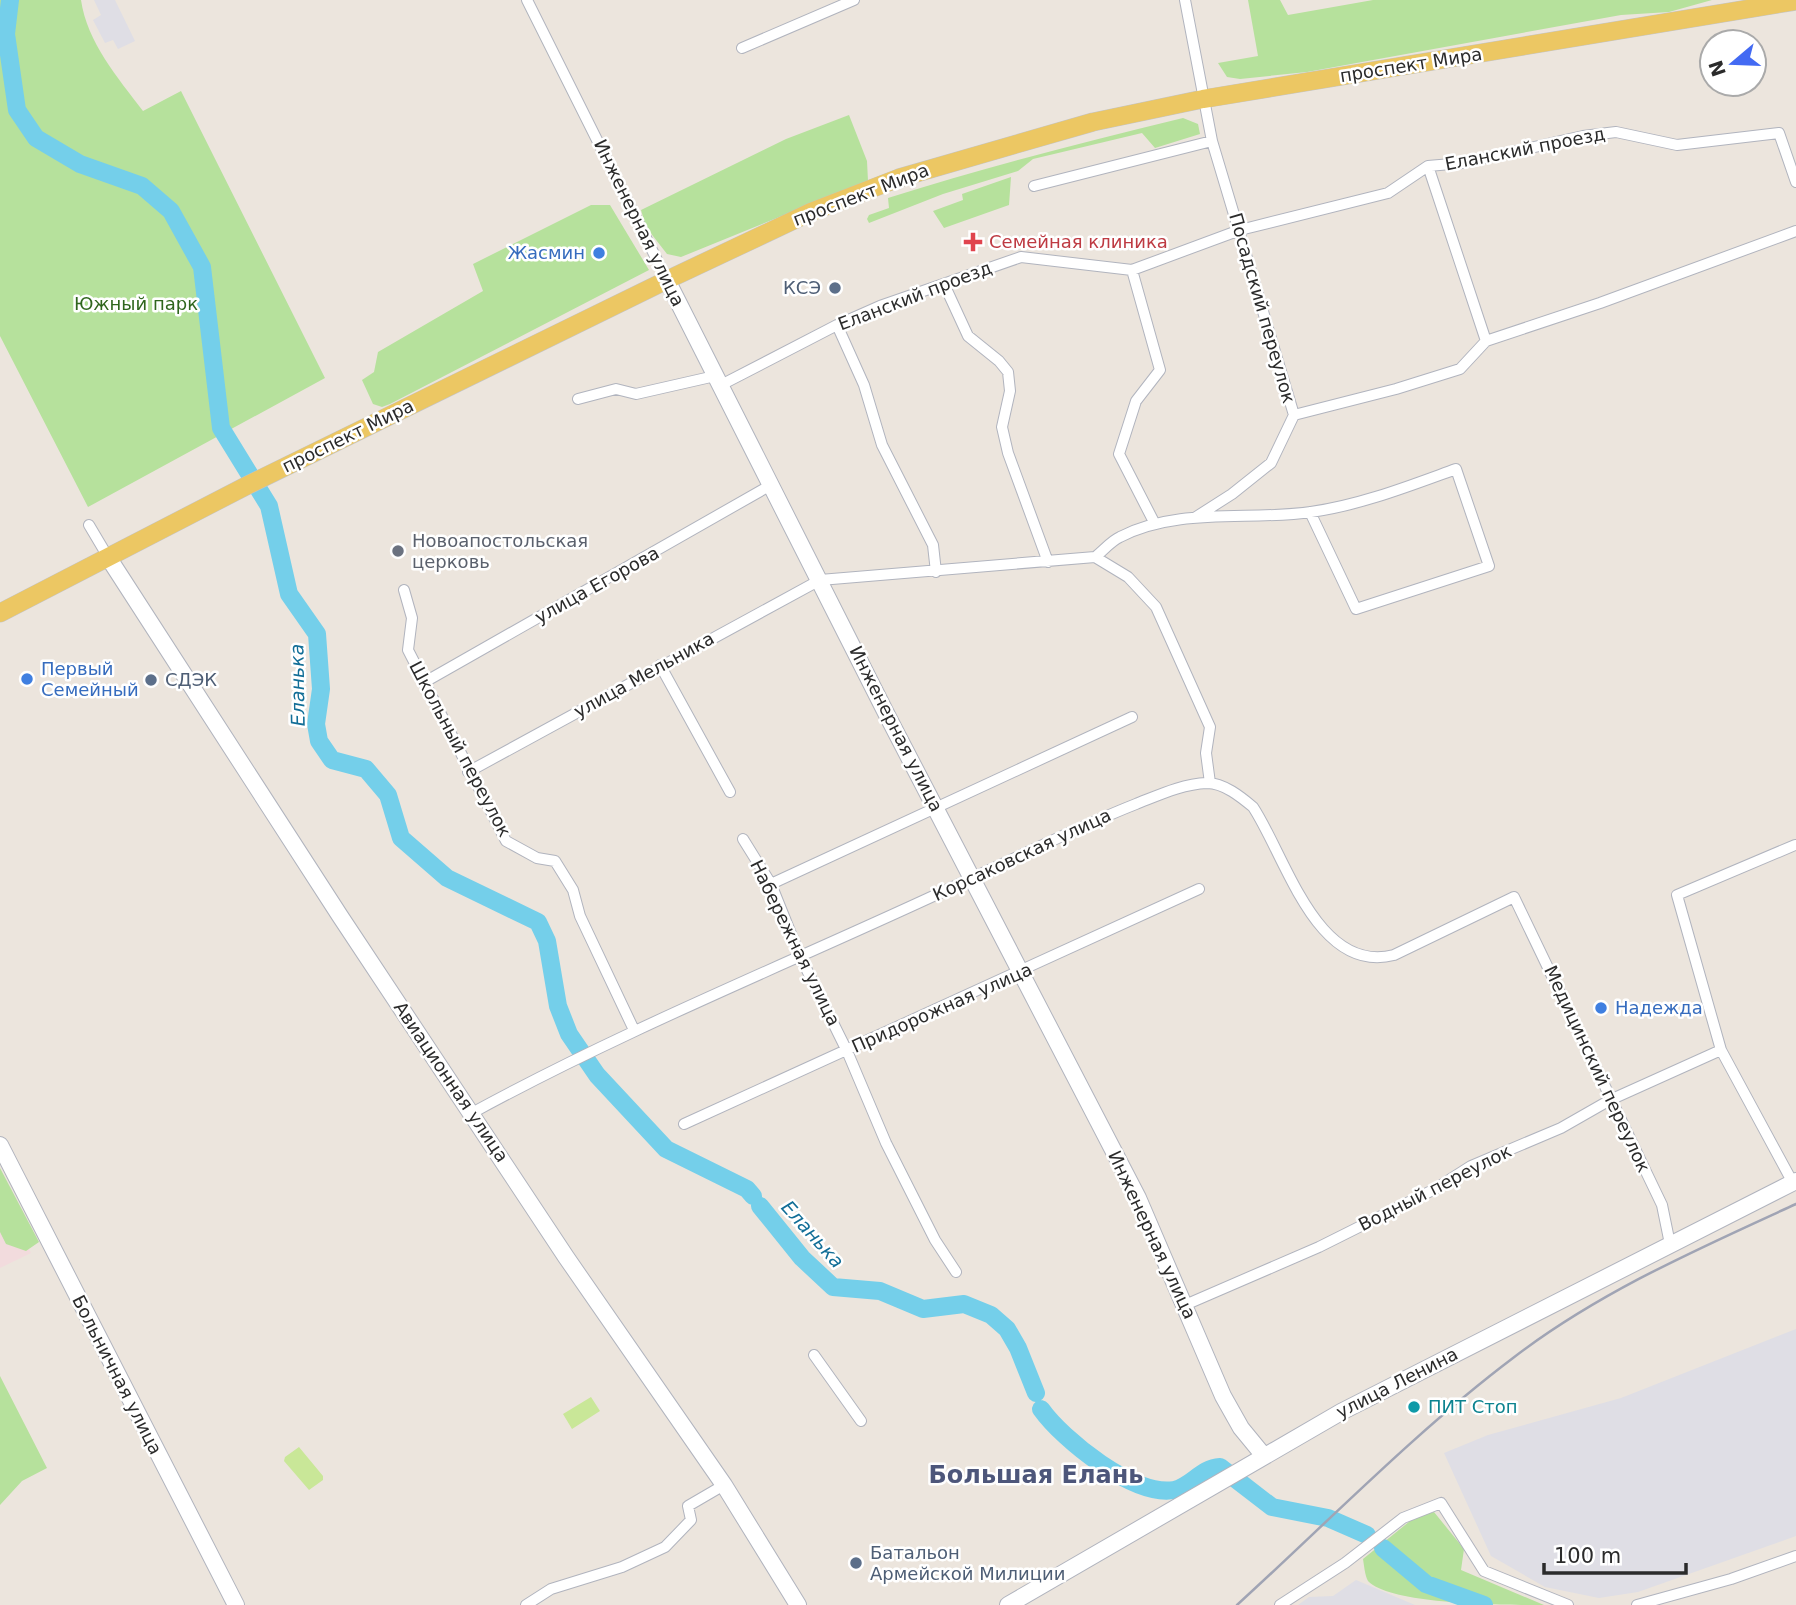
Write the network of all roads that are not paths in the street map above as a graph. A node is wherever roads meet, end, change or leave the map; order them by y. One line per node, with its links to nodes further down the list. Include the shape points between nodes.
1 (527, 0): 14 (street, Инженерная улица)
2 (854, 0): 5 (street)
3 (1185, 0): 6 (street, Посадский переулок)
4 (1796, 1): 6 (main road, проспект Мира)
5 (742, 48)
6 (1203, 99): 7 (street, Посадский переулок); 14 (main road, проспект Мира, via 1093,122 900,178 811,212)
7 (1212, 141): 10 (street); 11 (street, Посадский переулок)
8 (1428, 166): 9 (street, Еланский проезд, via 1616,132 1677,145 1779,133); 11 (street, Еланский проезд, via 1388,193); 17 (street)
9 (1796, 182)
10 (1034, 186)
11 (1240, 230): 13 (street, Еланский проезд); 20 (street, Посадский переулок)
12 (1796, 231): 17 (street)
13 (1132, 270): 15 (street, Еланский проезд, via 1021,257); 24 (street, via 1160,370 1136,401 1119,454)
14 (667, 280): 18 (street, Инженерная улица); 26 (main road, проспект Мира)
15 (944, 284): 16 (street, Еланский проезд); 28 (street, via 968,336 1008,372 1010,391 1002,426)
16 (837, 325): 18 (street, Еланский проезд); 29 (street, via 864,386 882,445 933,545)
17 (1486, 341): 20 (street, via 1460,369)
18 (718, 381): 19 (street, via 636,394 616,389); 21 (street, Инженерная улица)
19 (578, 399)
20 (1294, 415): 23 (street, Посадский переулок, via 1271,463)
21 (771, 485): 30 (street, Инженерная улица); 34 (street, улица Егорова)
22 (1310, 512): 22 (street, Посадский переулок, via 1371,499 1456,469 1489,566 1356,609); 23 (street, Посадский переулок)
23 (1195, 518): 24 (street, Посадский переулок)
24 (1155, 524): 27 (street, Посадский переулок, via 1118,537)
25 (89, 525): 26 (street)
26 (108, 557): 32 (main road, проспект Мира); 51 (street, Авиационная улица)
27 (1095, 557): 28 (street); 37 (street, via 1128,577 1156,607 1210,727 1206,753)
28 (1048, 562): 29 (street)
29 (936, 572): 30 (street)
30 (820, 580): 33 (street, улица Мельника); 39 (street, Инженерная улица)
31 (404, 590): 34 (street, Школьный переулок, via 412,618 408,650)
32 (0, 613)
33 (660, 665): 36 (street, улица Мельника); 38 (street)
34 (423, 683): 36 (street, Школьный переулок)
35 (1132, 717): 39 (street)
36 (468, 772): 47 (street, Школьный переулок, via 506,841 537,858 555,861 573,890 580,916)
37 (1210, 783): 42 (street, Корсаковская улица, via 1184,786 1076,827); 50 (street, Медицинский переулок, via 1253,807 1321,928 1357,955 1394,956 1514,897)
38 (730, 792)
39 (936, 805): 42 (street, Инженерная улица); 43 (street)
40 (743, 839): 43 (street, Набережная улица)
41 (1795, 845): 48 (street, via 1677,895)
42 (972, 878): 45 (street, Корсаковская улица); 46 (street, Инженерная улица)
43 (771, 884): 45 (street, Набережная улица)
44 (1199, 889): 46 (street, Придорожная улица)
45 (800, 956): 47 (street, Корсаковская улица); 49 (street, Набережная улица)
46 (1022, 972): 49 (street, Придорожная улица); 57 (street, Инженерная улица, via 1138,1198)
47 (634, 1030): 51 (street, Корсаковская улица)
48 (1721, 1050): 50 (street, Водный переулок); 54 (street)
49 (847, 1051): 52 (street, Придорожная улица); 56 (street, Набережная улица, via 886,1143)
50 (1610, 1100): 55 (street, Медицинский переулок, via 1662,1205); 57 (street, Водный переулок, via 1561,1128 1471,1166 1319,1247)
51 (472, 1113): 61 (street, Авиационная улица)
52 (684, 1124)
53 (0, 1145): 63 (street, Больничная улица)
54 (1794, 1182): 55 (street, улица Ленина)
55 (1670, 1244): 60 (street, улица Ленина)
56 (956, 1272)
57 (1185, 1305): 60 (street, Инженерная улица, via 1223,1396)
58 (814, 1355): 59 (street)
59 (861, 1421)
60 (1264, 1456): 66 (street, улица Ленина)
61 (724, 1485): 64 (street, via 688,1506 691,1520 665,1547 622,1567 551,1589); 65 (street, Авиационная улица)
62 (1796, 1556): 69 (street)
63 (236, 1605)
64 (526, 1605)
65 (798, 1605)
66 (1009, 1605)
67 (1280, 1605): 68 (street, via 1403,1518 1441,1503 1485,1571)
68 (1568, 1605)
69 (1637, 1605)

